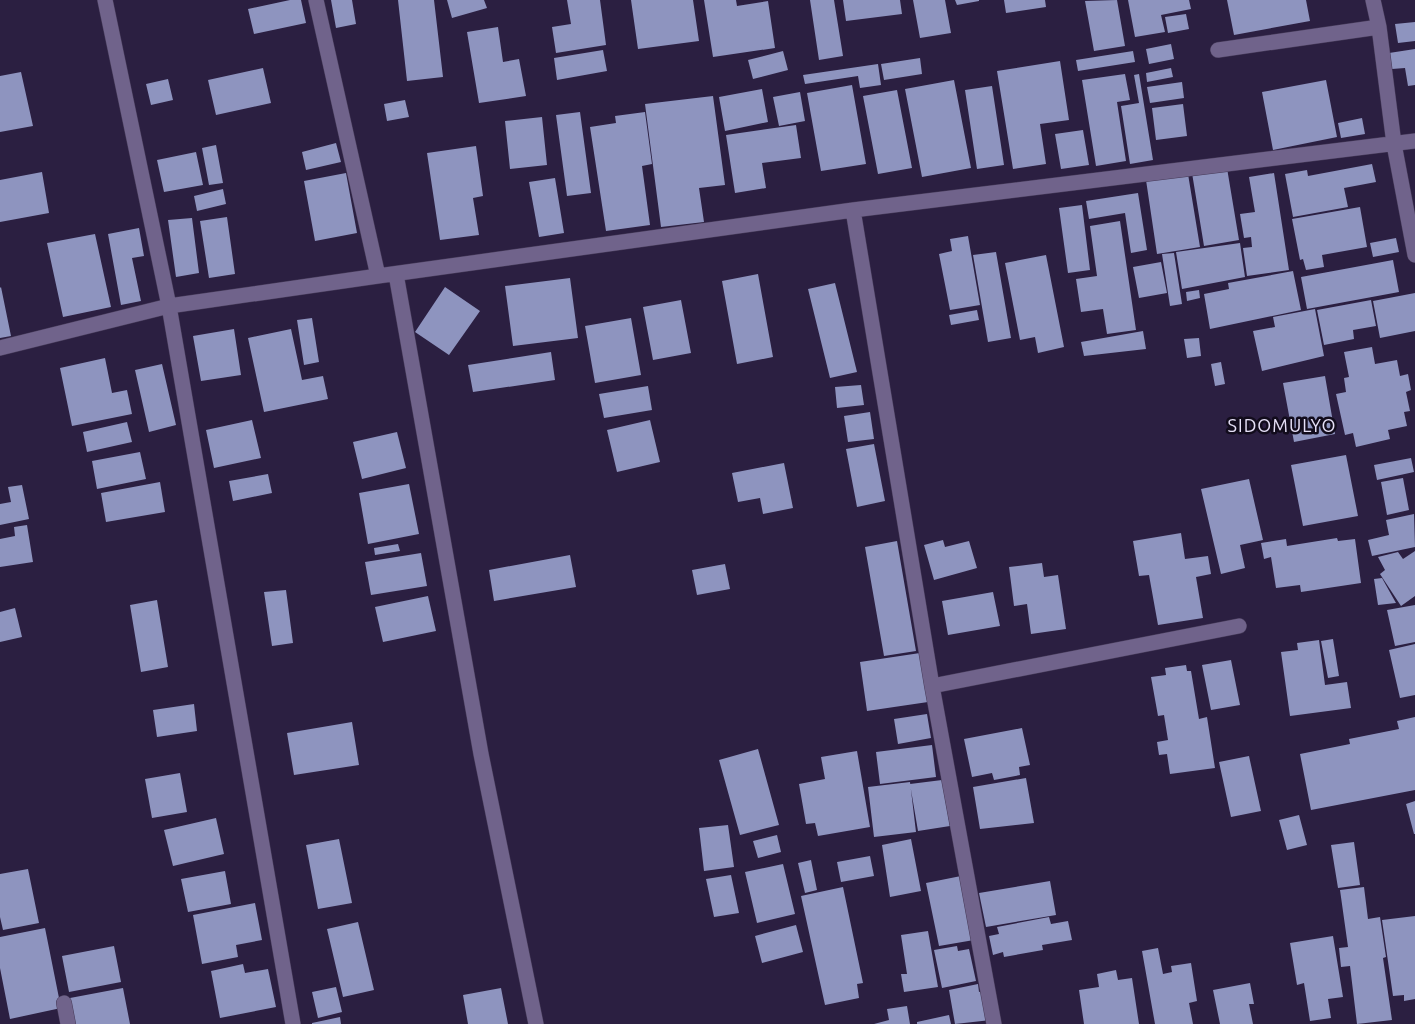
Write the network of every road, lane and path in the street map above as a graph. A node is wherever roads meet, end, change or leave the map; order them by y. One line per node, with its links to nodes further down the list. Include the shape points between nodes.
1 (106, 0): 12 (street)
2 (316, 0): 11 (street)
3 (1373, 0): 4 (street)
4 (1379, 27): 5 (street); 7 (street)
5 (1218, 50)
6 (1415, 141): 7 (street)
7 (1394, 144): 8 (street); 9 (street)
8 (853, 210): 10 (street); 15 (street)
9 (1415, 255)
10 (396, 274): 11 (street); 19 (street, via 481,754)
11 (378, 276): 12 (street)
12 (169, 306): 13 (street); 18 (street)
13 (0, 348)
14 (1240, 626): 15 (street)
15 (932, 686): 20 (street)
16 (64, 1003): 17 (street)
17 (68, 1024)
18 (293, 1024)
19 (536, 1024)
20 (994, 1024)

